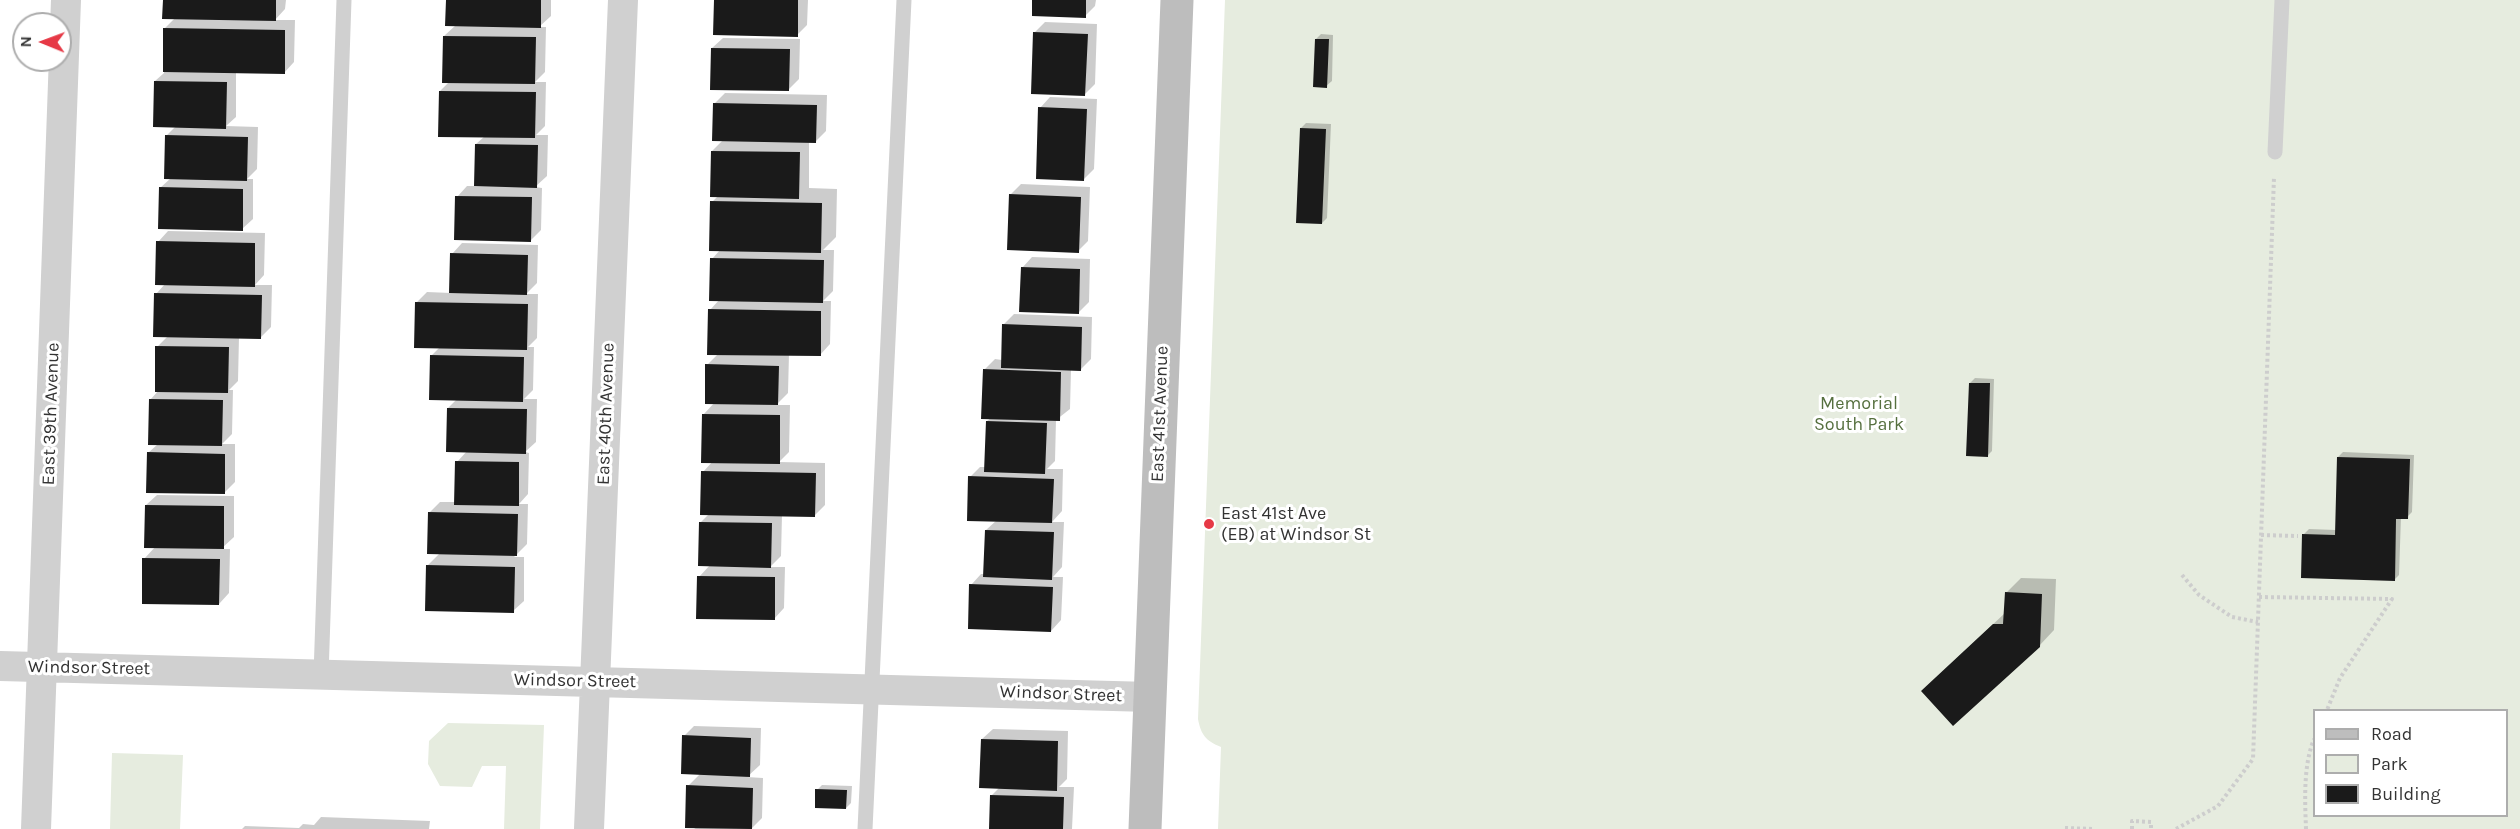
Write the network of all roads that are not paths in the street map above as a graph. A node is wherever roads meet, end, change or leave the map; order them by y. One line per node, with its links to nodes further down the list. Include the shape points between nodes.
1 (66, 0): 9 (street, East 39th Avenue)
2 (344, 0): 10 (lane)
3 (623, 0): 11 (street, East 40th Avenue)
4 (904, 0): 12 (lane)
5 (1177, 0): 13 (main road, East 41st Avenue)
6 (2282, 0): 7 (lane)
7 (2275, 152)
8 (0, 666): 9 (street, Windsor Street)
9 (41, 667): 10 (street, Windsor Street); 14 (street, East 39th Avenue)
10 (321, 675): 11 (street, Windsor Street)
11 (595, 682): 12 (street, Windsor Street); 15 (street, East 40th Avenue)
12 (873, 689): 13 (street, Windsor Street); 16 (lane)
13 (1150, 697): 17 (main road, East 41st Avenue)
14 (36, 829)
15 (589, 829)
16 (865, 829)
17 (1145, 829)

